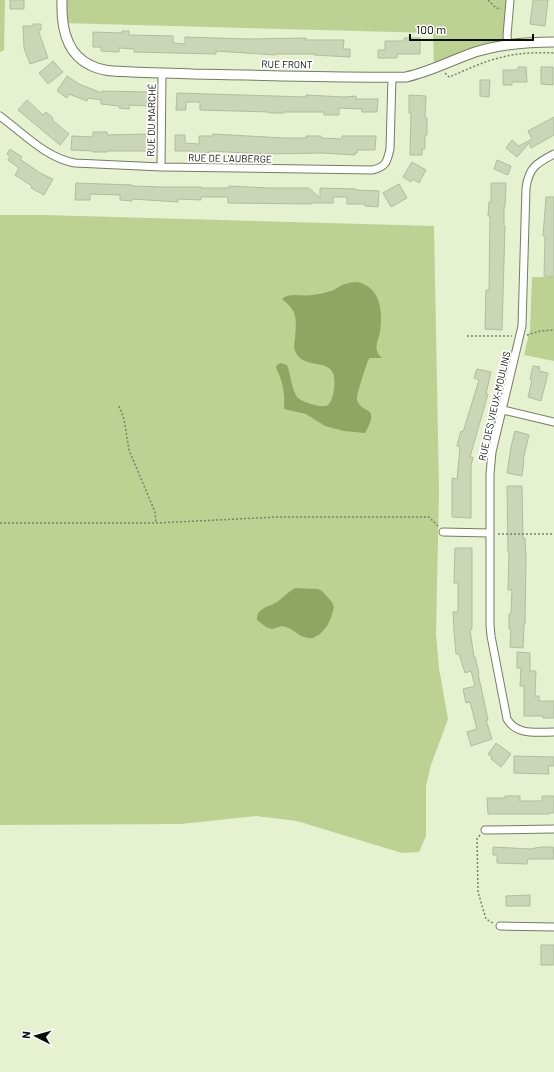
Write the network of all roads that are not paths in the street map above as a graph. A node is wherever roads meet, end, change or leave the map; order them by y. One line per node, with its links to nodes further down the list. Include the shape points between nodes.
1 (62, 0): 5 (street, RUE FRONT, via 64,35 82,60 101,69)
2 (510, 0): 4 (street)
3 (554, 42): 4 (street, RUE FRONT)
4 (508, 44): 6 (street, RUE FRONT, via 476,52 420,74)
5 (162, 73): 6 (street, RUE FRONT); 9 (street, RUE DU MARCHÉ)
6 (392, 77): 9 (street, RUE DE L'AUBERGE, via 390,150 385,165 378,168 372,170)
7 (0, 116): 9 (street, RUE DE L'AUBERGE, via 48,153 64,161 86,165)
8 (554, 154): 10 (street, RUE DES VIEUX-MOULINS, via 534,166 527,179 521,335)
9 (160, 167)
10 (503, 410): 11 (street); 13 (street, RUE DES VIEUX-MOULINS, via 490,463)
11 (554, 422)
12 (443, 532): 13 (street)
13 (489, 532): 14 (street, RUE DES VIEUX-MOULINS, via 491,636 507,719 510,725 522,731)
14 (554, 732)
15 (554, 829): 16 (street)
16 (486, 830)
17 (500, 926): 18 (street)
18 (554, 927)

